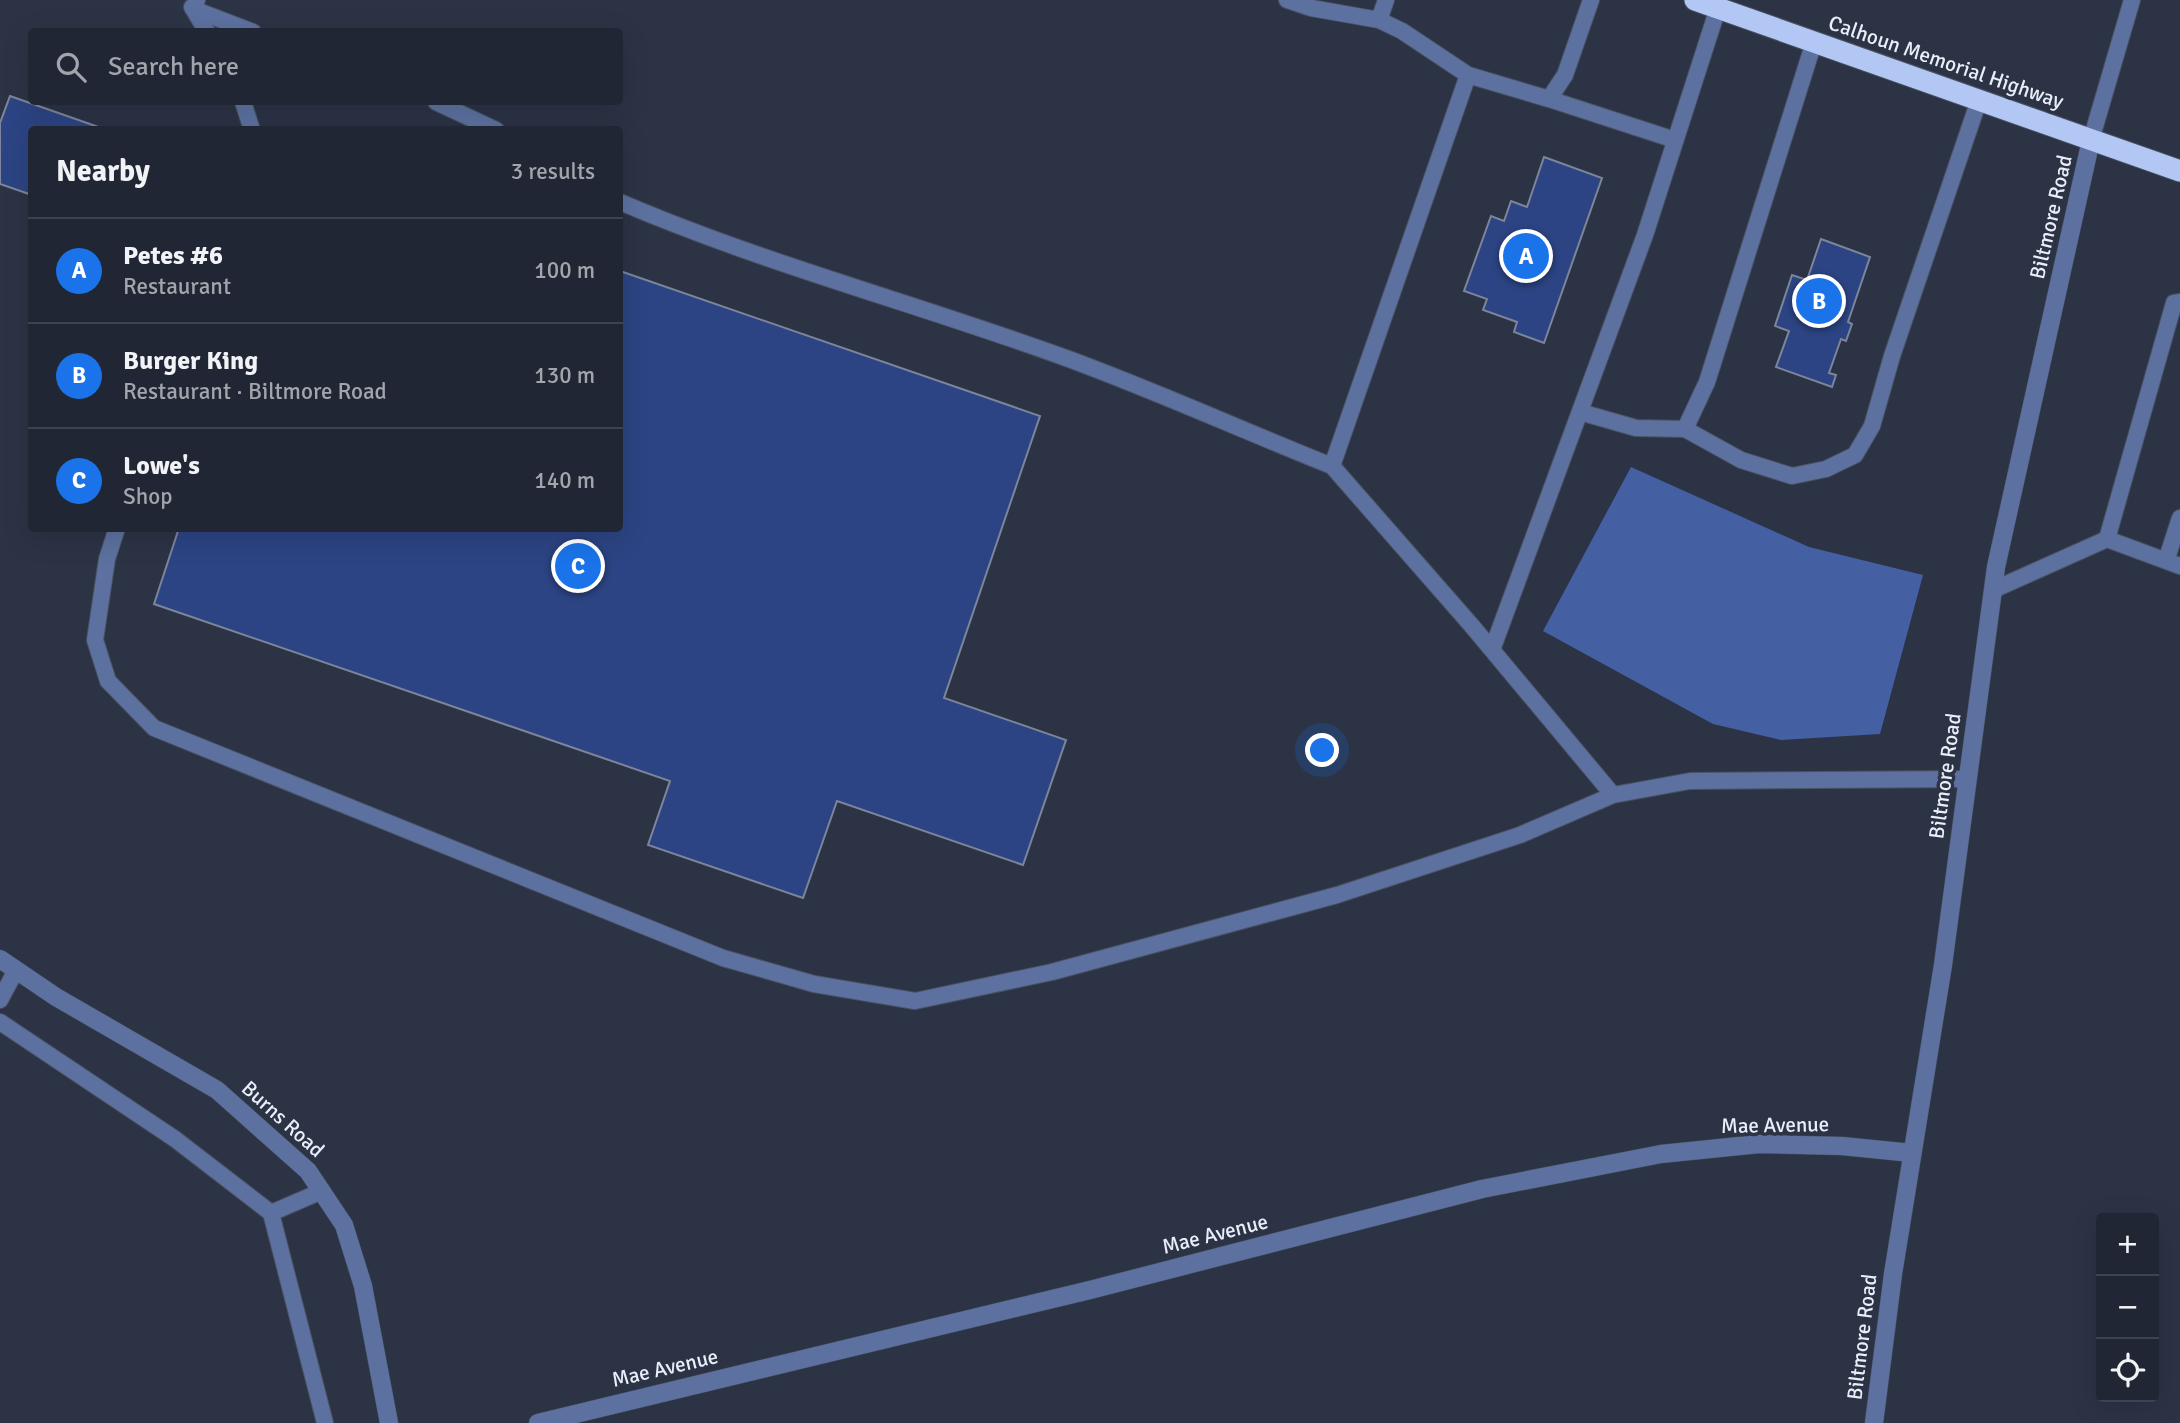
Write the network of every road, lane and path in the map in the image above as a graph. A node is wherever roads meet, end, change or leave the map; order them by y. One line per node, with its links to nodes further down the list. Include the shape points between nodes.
1 (1287, 0): 8 (lane)
2 (1385, 0): 8 (lane)
3 (1591, 0): 13 (lane, via 1565,75)
4 (1695, 0): 7 (highway, Calhoun Memorial Highway)
5 (2132, 0): 20 (lane)
6 (192, 3): 9 (lane); 10 (lane)
7 (1718, 8): 11 (highway, Calhoun Memorial Highway); 19 (lane)
8 (1379, 20): 12 (lane)
9 (205, 28)
10 (245, 28)
11 (1814, 42): 14 (highway, Calhoun Memorial Highway); 25 (lane, via 1707,382)
12 (1468, 75): 13 (lane); 26 (lane)
13 (1549, 99): 19 (lane)
14 (1979, 100): 20 (highway, Calhoun Memorial Highway); 25 (lane, via 1872,426 1855,455 1826,469 1792,476 1741,460)
15 (244, 105): 17 (lane)
16 (442, 105): 18 (lane)
17 (251, 126)
18 (487, 126)
19 (1675, 140): 24 (lane)
20 (2091, 140): 21 (highway, Calhoun Memorial Highway); 31 (street, Biltmore Road)
21 (2180, 171)
22 (623, 203): 26 (lane, via 847,286 1067,358)
23 (2180, 302): 29 (lane, via 2174,303)
24 (1580, 412): 25 (lane, via 1636,428); 32 (lane)
25 (1685, 429)
26 (1332, 466): 32 (lane)
27 (2180, 518): 30 (lane)
28 (116, 532): 34 (lane, via 95,640 108,681 154,728 723,958 814,984 915,1001 1052,972 1337,895 1520,835)
29 (2106, 539): 30 (lane); 31 (lane)
30 (2173, 563)
31 (1993, 590): 33 (street, Biltmore Road)
32 (1492, 650): 34 (lane)
33 (1968, 779): 34 (lane, via 1690,781); 39 (street, Biltmore Road)
34 (1613, 795)
35 (0, 959): 36 (street, Burns Road)
36 (16, 970): 37 (lane); 40 (street, Burns Road, via 217,1090 308,1171)
37 (0, 1000)
38 (0, 1022): 41 (lane, via 176,1139)
39 (1912, 1153): 44 (street, Mae Avenue, via 1759,1144 1661,1154 1482,1189 1090,1290); 45 (street, Biltmore Road)
40 (322, 1191): 41 (lane); 43 (street, Burns Road, via 344,1225 363,1286)
41 (271, 1213): 42 (lane)
42 (325, 1423)
43 (389, 1423)
44 (538, 1423)
45 (1874, 1423)

